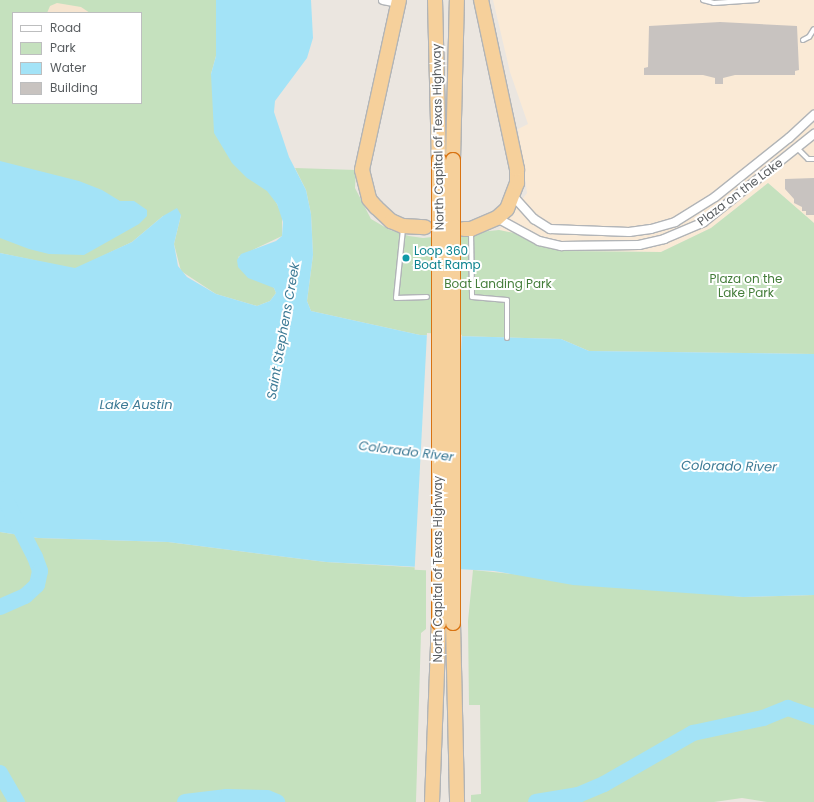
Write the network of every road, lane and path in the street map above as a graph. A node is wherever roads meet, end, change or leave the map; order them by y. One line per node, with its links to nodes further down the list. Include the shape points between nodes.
1 (384, 0): 7 (street)
2 (435, 0): 15 (highway, North Capital of Texas Highway)
3 (457, 0): 15 (highway, North Capital of Texas Highway)
4 (481, 0): 16 (highway, via 517,169)
5 (703, 0): 6 (lane, via 714,3)
6 (757, 0)
7 (399, 2): 18 (highway, via 362,170 369,199 391,221)
8 (814, 29): 9 (lane, via 809,37)
9 (803, 40)
10 (814, 115): 12 (street, Plaza on the Lake)
11 (814, 134): 13 (street, Plaza on the Lake)
12 (789, 138): 13 (street); 16 (street, Plaza on the Lake, via 692,213 675,222 651,228 629,232 550,229 534,220)
13 (798, 149): 14 (lane, via 808,159); 17 (street, Plaza on the Lake, via 704,222 651,242 599,246 550,245)
14 (814, 159)
15 (446, 160): 23 (highway, North Capital of Texas Highway, bridge)
16 (514, 197): 17 (highway, via 507,209)
17 (497, 218): 20 (highway)
18 (403, 226): 19 (highway); 21 (lane, via 396,298)
19 (426, 227)
20 (468, 229): 22 (lane, via 472,297 507,300)
21 (427, 297)
22 (507, 338)
23 (446, 623): 24 (highway, North Capital of Texas Highway); 25 (highway, North Capital of Texas Highway)
24 (432, 802)
25 (457, 802)

